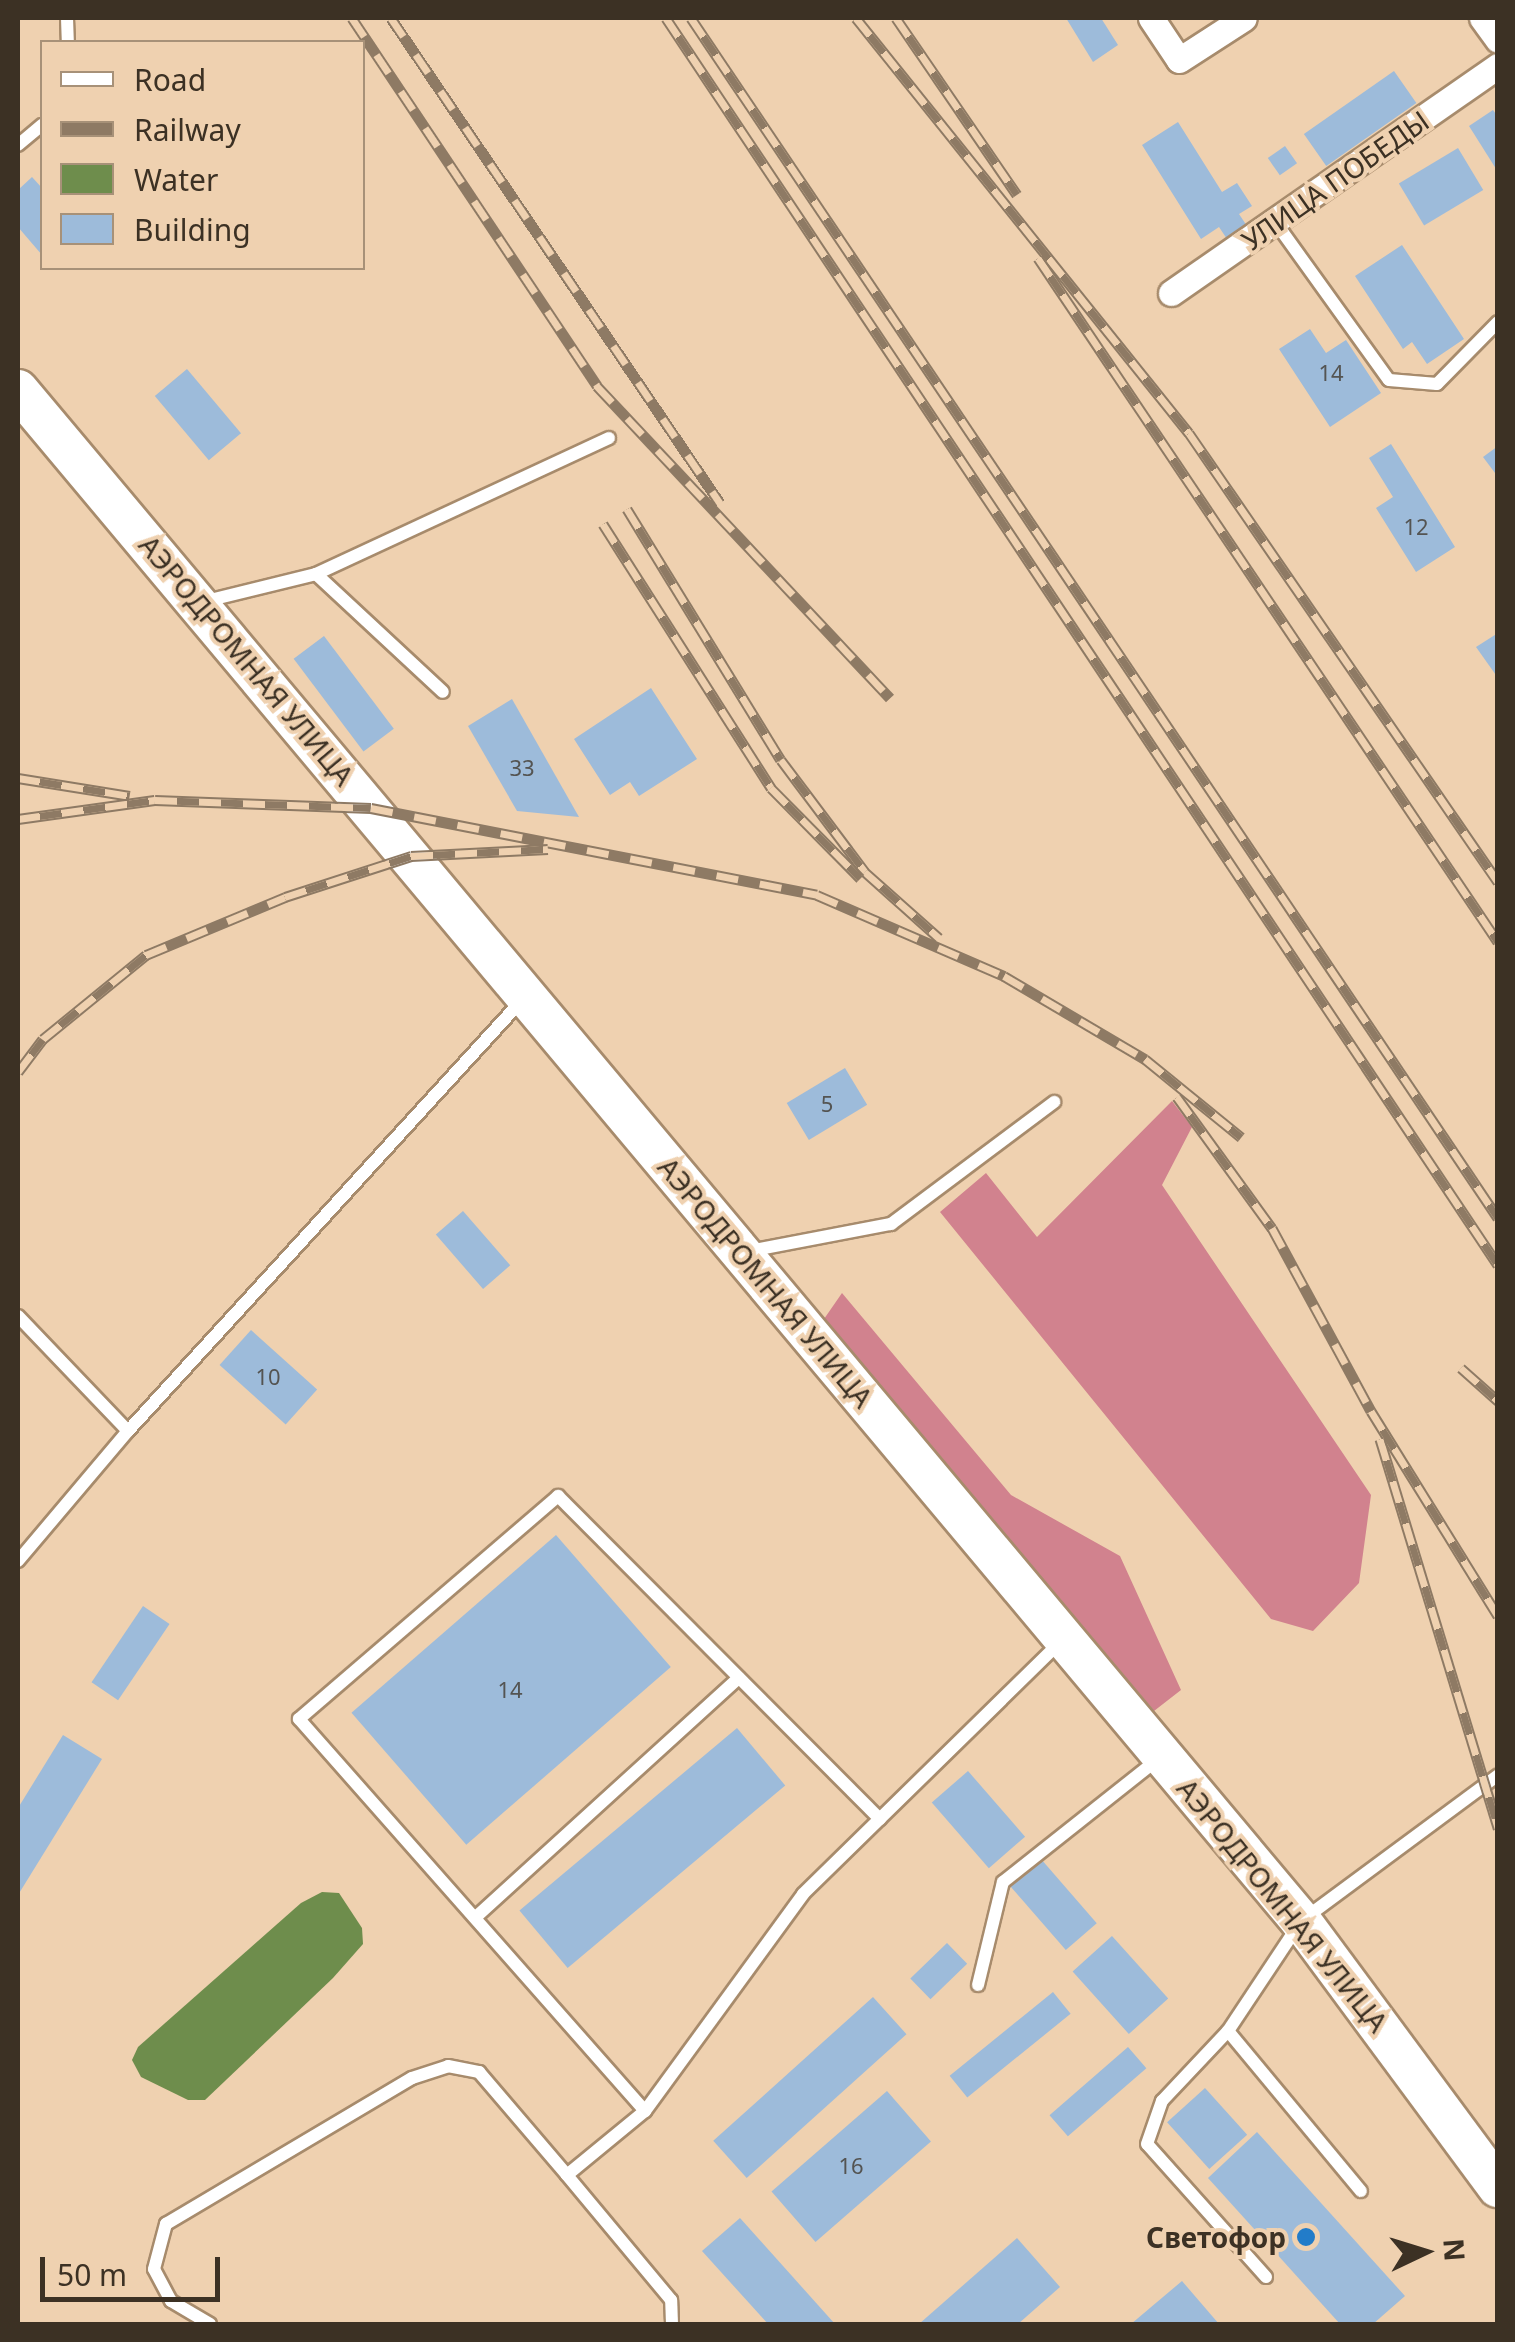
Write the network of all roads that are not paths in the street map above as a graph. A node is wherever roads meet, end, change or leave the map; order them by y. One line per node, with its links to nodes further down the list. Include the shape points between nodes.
1 (1151, 18): 2 (street, via 1179,60)
2 (1244, 18)
3 (1482, 18): 4 (street)
4 (1498, 40)
5 (1498, 66): 8 (street, УЛИЦА ПОБЕДЫ)
6 (40, 127): 7 (lane)
7 (18, 146)
8 (1276, 224): 9 (street, УЛИЦА ПОБЕДЫ); 10 (lane, via 1389,380 1437,384)
9 (1171, 293)
10 (1498, 322)
11 (18, 390): 14 (main road, АЭРОДРОМНАЯ УЛИЦА)
12 (609, 438): 13 (lane)
13 (316, 574): 14 (lane); 15 (lane)
14 (200, 602): 16 (main road, АЭРОДРОМНАЯ УЛИЦА)
15 (443, 692)
16 (525, 997): 18 (main road, АЭРОДРОМНАЯ УЛИЦА); 20 (lane)
17 (1054, 1102): 18 (lane, via 891,1224)
18 (742, 1252): 22 (main road, АЭРОДРОМНАЯ УЛИЦА)
19 (18, 1316): 20 (lane)
20 (128, 1431): 21 (lane)
21 (18, 1561)
22 (1064, 1638): 24 (main road, АЭРОДРОМНАЯ УЛИЦА); 26 (lane)
23 (739, 1678): 26 (lane); 27 (lane); 27 (lane, via 558,1496 300,1719)
24 (1163, 1756): 28 (main road, АЭРОДРОМНАЯ УЛИЦА); 29 (lane, via 1003,1882)
25 (1498, 1775): 28 (lane)
26 (880, 1820): 31 (lane, via 804,1894)
27 (477, 1916): 31 (lane)
28 (1301, 1921): 30 (lane); 33 (main road, АЭРОДРОМНАЯ УЛИЦА)
29 (978, 1985)
30 (1228, 2030): 34 (lane); 35 (lane, via 1162,2101 1147,2144)
31 (645, 2111): 32 (lane)
32 (567, 2174): 36 (lane, via 479,2072 448,2066 412,2078 166,2224 154,2268 171,2300); 37 (lane, via 670,2300)
33 (1498, 2187)
34 (1362, 2191)
35 (1266, 2277)
36 (210, 2324)
37 (672, 2324)

